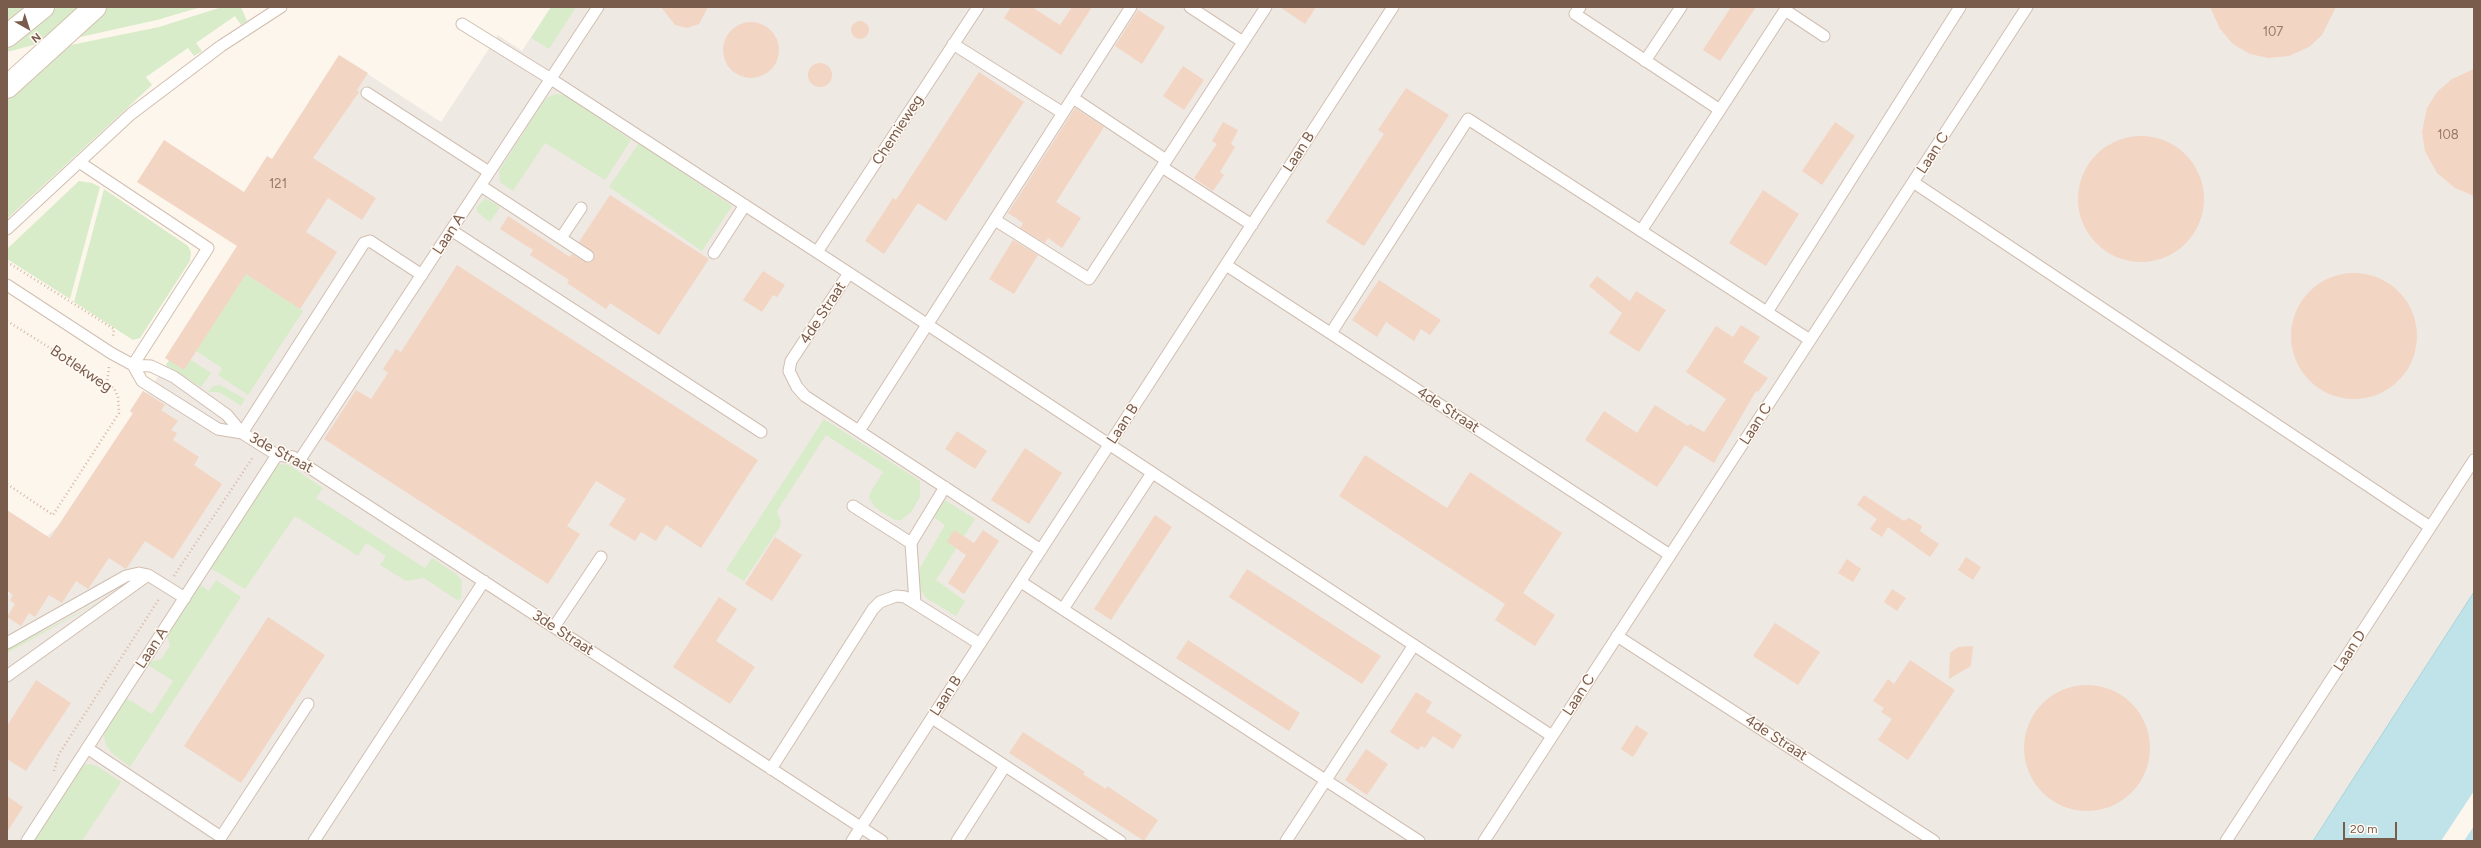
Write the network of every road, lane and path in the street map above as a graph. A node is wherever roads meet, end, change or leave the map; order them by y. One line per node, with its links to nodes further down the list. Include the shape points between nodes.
1 (43, 7): 17 (main road)
2 (95, 7): 23 (main road)
3 (281, 7): 15 (lane)
4 (598, 7): 22 (lane, Laan A)
5 (1131, 7): 25 (lane)
6 (1190, 7): 19 (lane)
7 (1266, 7): 19 (lane)
8 (1393, 7): 36 (lane, Laan B)
9 (1580, 7): 21 (lane, via 1575,14)
10 (1681, 7): 21 (lane)
11 (1960, 7): 48 (lane)
12 (2027, 7): 31 (lane, Laan C)
13 (976, 8): 20 (lane, Chemieweg)
14 (1786, 9): 18 (lane); 26 (lane)
15 (263, 12): 28 (lane, via 131,114)
16 (462, 24): 22 (lane, 4de Straat)
17 (7, 36)
18 (1824, 36)
19 (1243, 42): 29 (lane)
20 (954, 44): 27 (lane); 41 (lane, Chemieweg)
21 (1645, 61): 26 (lane)
22 (551, 79): 30 (lane, Laan A); 33 (lane, 4de Straat)
23 (7, 87)
24 (367, 93): 30 (lane)
25 (1073, 98): 27 (lane); 29 (lane)
26 (1720, 110): 39 (lane)
27 (1063, 113): 35 (lane)
28 (80, 162): 37 (lane); 53 (lane, via 208,248)
29 (1164, 163): 35 (lane, via 1089,279); 36 (lane)
30 (489, 172): 32 (lane, Laan A)
31 (1913, 182): 52 (lane, Laan C); 66 (lane)
32 (481, 186): 38 (lane, Laan A); 40 (lane)
33 (745, 205): 41 (lane, 4de Straat); 42 (lane)
34 (581, 208): 40 (lane)
35 (995, 220): 50 (lane)
36 (1252, 225): 44 (lane, Laan B)
37 (7, 229)
38 (451, 230): 46 (lane, Laan A); 55 (lane)
39 (1641, 230): 48 (lane); 51 (lane, via 1468,119)
40 (561, 238): 43 (lane)
41 (817, 252): 45 (lane, 4de Straat)
42 (714, 253)
43 (588, 256)
44 (1226, 264): 51 (lane, 4de Straat); 57 (lane, Laan B)
45 (849, 273): 50 (lane); 54 (lane, 4de Straat, via 791,362 789,371 805,396)
46 (422, 275): 56 (lane, via 370,241 364,243); 61 (lane, Laan A)
47 (7, 285): 53 (lane, via 110,353)
48 (1767, 312): 52 (lane)
49 (7, 321): 63 (path, Botlekweg, via 114,388 118,397 119,413 53,515)
50 (927, 324): 54 (lane); 57 (lane)
51 (1331, 333): 69 (lane, 4de Straat)
52 (1810, 340): 69 (lane, Laan C)
53 (133, 365): 56 (lane, via 151,366 174,377 227,414); 56 (lane, via 142,381 206,422 218,429)
54 (859, 431): 64 (lane, 4de Straat)
55 (761, 432)
56 (242, 433): 58 (lane, 3de Straat)
57 (1109, 444): 62 (lane); 68 (lane, Laan B)
58 (261, 445): 59 (lane, 3de Straat); 74 (path)
59 (277, 455): 61 (lane, 3de Straat, via 293,457); 75 (lane, Laan A)
60 (2474, 460): 66 (lane, Laan D)
61 (299, 461): 72 (lane, 3de Straat)
62 (1152, 473): 77 (lane); 82 (lane)
63 (7, 484)
64 (945, 487): 67 (lane); 68 (lane, 4de Straat)
65 (853, 506): 67 (lane)
66 (2430, 527): 104 (lane, Laan D)
67 (911, 543): 76 (lane)
68 (1041, 550): 73 (lane, Laan B)
69 (1670, 555): 79 (lane, Laan C)
70 (600, 557): 78 (lane)
71 (148, 575): 74 (lane); 80 (lane, via 139,572 126,576); 83 (lane)
72 (484, 581): 78 (lane, 3de Straat); 95 (lane)
73 (1020, 582): 77 (lane); 81 (lane, Laan B)
74 (167, 586): 75 (lane); 90 (path, via 59,754)
75 (185, 598): 87 (lane, Laan A)
76 (915, 603): 81 (lane); 89 (lane, via 905,597 896,596 880,602 873,609)
77 (1063, 609): 91 (lane)
78 (554, 627): 89 (lane, 3de Straat)
79 (1618, 636): 86 (lane, Laan C); 103 (lane, 4de Straat)
80 (7, 643)
81 (980, 644): 85 (lane, Laan B)
82 (1414, 645): 86 (lane); 91 (lane)
83 (7, 676)
84 (308, 704): 93 (lane)
85 (932, 718): 88 (lane); 92 (lane, Laan B)
86 (1552, 736): 102 (lane, Laan C)
87 (87, 748): 93 (lane); 94 (lane, Laan A)
88 (1005, 766): 98 (lane); 99 (lane)
89 (771, 769): 92 (lane, 3de Straat)
90 (53, 778)
91 (1326, 780): 100 (lane); 101 (lane)
92 (861, 828): 96 (lane, Laan B); 97 (lane, 3de Straat)
93 (220, 839)
94 (27, 841)
95 (314, 841)
96 (852, 841)
97 (882, 841)
98 (957, 841)
99 (1120, 841)
100 (1286, 841)
101 (1419, 841)
102 (1484, 841)
103 (1934, 841)
104 (2226, 841)

